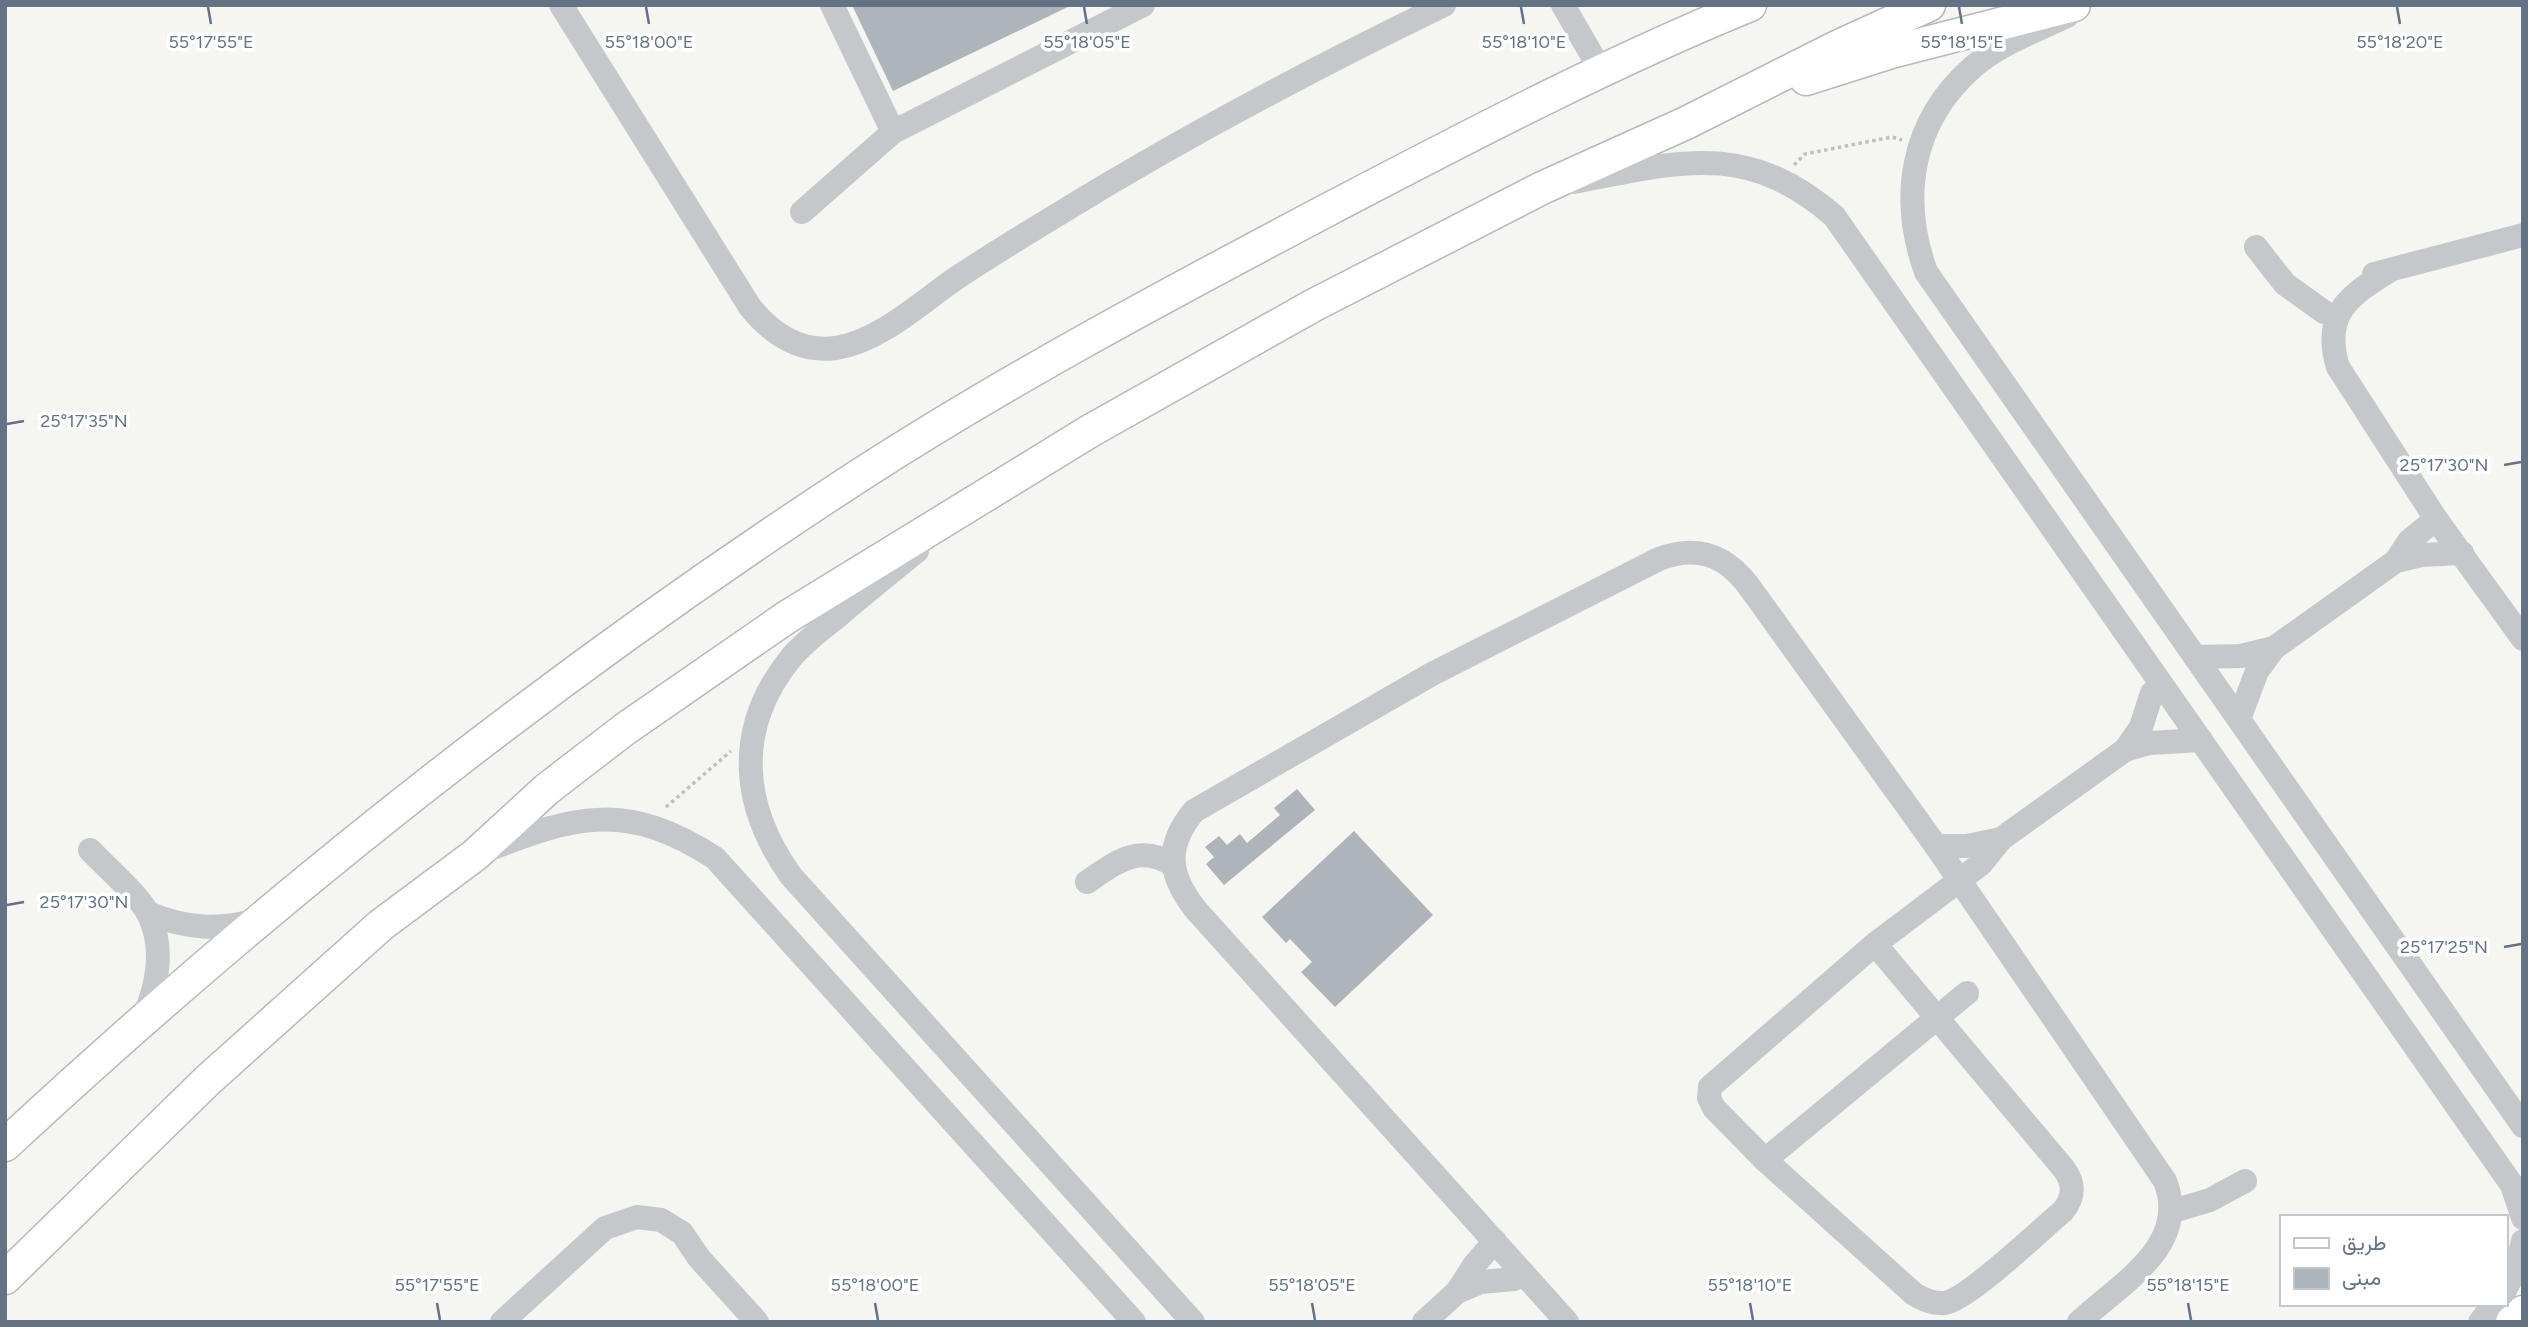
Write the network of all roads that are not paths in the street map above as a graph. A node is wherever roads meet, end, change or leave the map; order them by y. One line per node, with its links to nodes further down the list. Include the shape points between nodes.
1 (561, 5): 9 (street, via 750,307 765,326 785,340 809,348 858,343 1160,154)
2 (832, 5): 12 (street)
3 (1143, 5): 12 (street)
4 (1563, 5): 10 (street)
5 (1750, 5): 10 (main road)
6 (1929, 5): 11 (main road)
7 (2074, 5): 11 (main road, via 1891,52)
8 (2089, 5): 26 (street, via 1975,65 1951,89 1932,117 1912,178 1915,242 1926,272)
9 (1439, 6)
10 (1600, 69): 39 (main road, via 1172,292 862,475 564,680)
11 (1686, 123): 13 (main road)
12 (893, 132): 14 (street)
13 (1542, 188): 20 (main road, via 1291,317); 27 (street, via 1684,162 1717,162 1780,178 1809,195 1834,216 1854,243)
14 (802, 212)
15 (2523, 235): 17 (street)
16 (2256, 247): 18 (street, via 2285,284)
17 (2389, 271): 18 (street, via 2347,283); 19 (street, via 2347,301 2334,329 2338,367)
18 (2324, 312): 19 (street, via 2319,335 2325,362 2336,381)
19 (2361, 404): 21 (street)
20 (980, 498): 34 (main road, via 705,672 547,789); 61 (street, via 792,657 771,685 750,752 758,818 772,849 792,876)
21 (2436, 519): 22 (street); 23 (street, via 2409,541)
22 (2462, 552): 23 (street); 24 (street)
23 (2396, 561): 25 (street)
24 (2523, 639)
25 (2274, 648): 26 (street, via 2241,656); 28 (street, via 2257,671)
26 (2195, 657): 28 (street)
27 (2161, 687): 29 (street); 30 (street, via 2150,697 2141,727)
28 (2239, 719): 44 (street)
29 (2201, 740): 30 (street, via 2149,743); 49 (street, via 2512,1185)
30 (2125, 750): 31 (street)
31 (2001, 839): 32 (street); 36 (street, via 1986,859)
32 (1936, 846): 35 (street, via 1736,569 1699,551 1679,552 1594,591 1443,669 1211,800 1181,826); 36 (street)
33 (90, 850): 38 (street)
34 (475, 855): 53 (main road, via 381,925 293,1002); 60 (street, via 568,821 599,818 659,830 715,858)
35 (1173, 865): 37 (street, via 1161,857 1133,854); 50 (street, via 1177,881 1196,910)
36 (1958, 881): 40 (street); 48 (street, via 2157,1168)
37 (1087, 882)
38 (148, 913): 39 (street, via 192,927 216,929); 43 (street, via 155,934 157,979)
39 (261, 919): 43 (main road)
40 (1875, 944): 42 (street); 46 (street, via 1710,1087 1714,1108)
41 (1967, 993): 42 (street)
42 (1937, 1018): 46 (street); 46 (street, via 2064,1169 2073,1186 2063,1212 1957,1299 1946,1303 1923,1300)
43 (142, 1021): 45 (main road)
44 (2523, 1126)
45 (5, 1145)
46 (1765, 1160)
47 (2245, 1181): 48 (street, via 2210,1200)
48 (2173, 1211): 64 (street, via 2162,1245)
49 (2523, 1218)
50 (1495, 1241): 52 (street); 55 (street)
51 (2523, 1241): 54 (street)
52 (1523, 1273): 55 (street); 63 (street)
53 (5, 1278)
54 (2507, 1286)
55 (1457, 1292): 62 (street)
56 (2492, 1306): 65 (street)
57 (2523, 1312): 66 (main road)
58 (502, 1322): 59 (street, via 596,1235 615,1222 649,1217 682,1233)
59 (757, 1322)
60 (1134, 1322)
61 (1193, 1322)
62 (1424, 1322)
63 (1567, 1322)
64 (2079, 1322)
65 (2480, 1322)
66 (2512, 1322)

